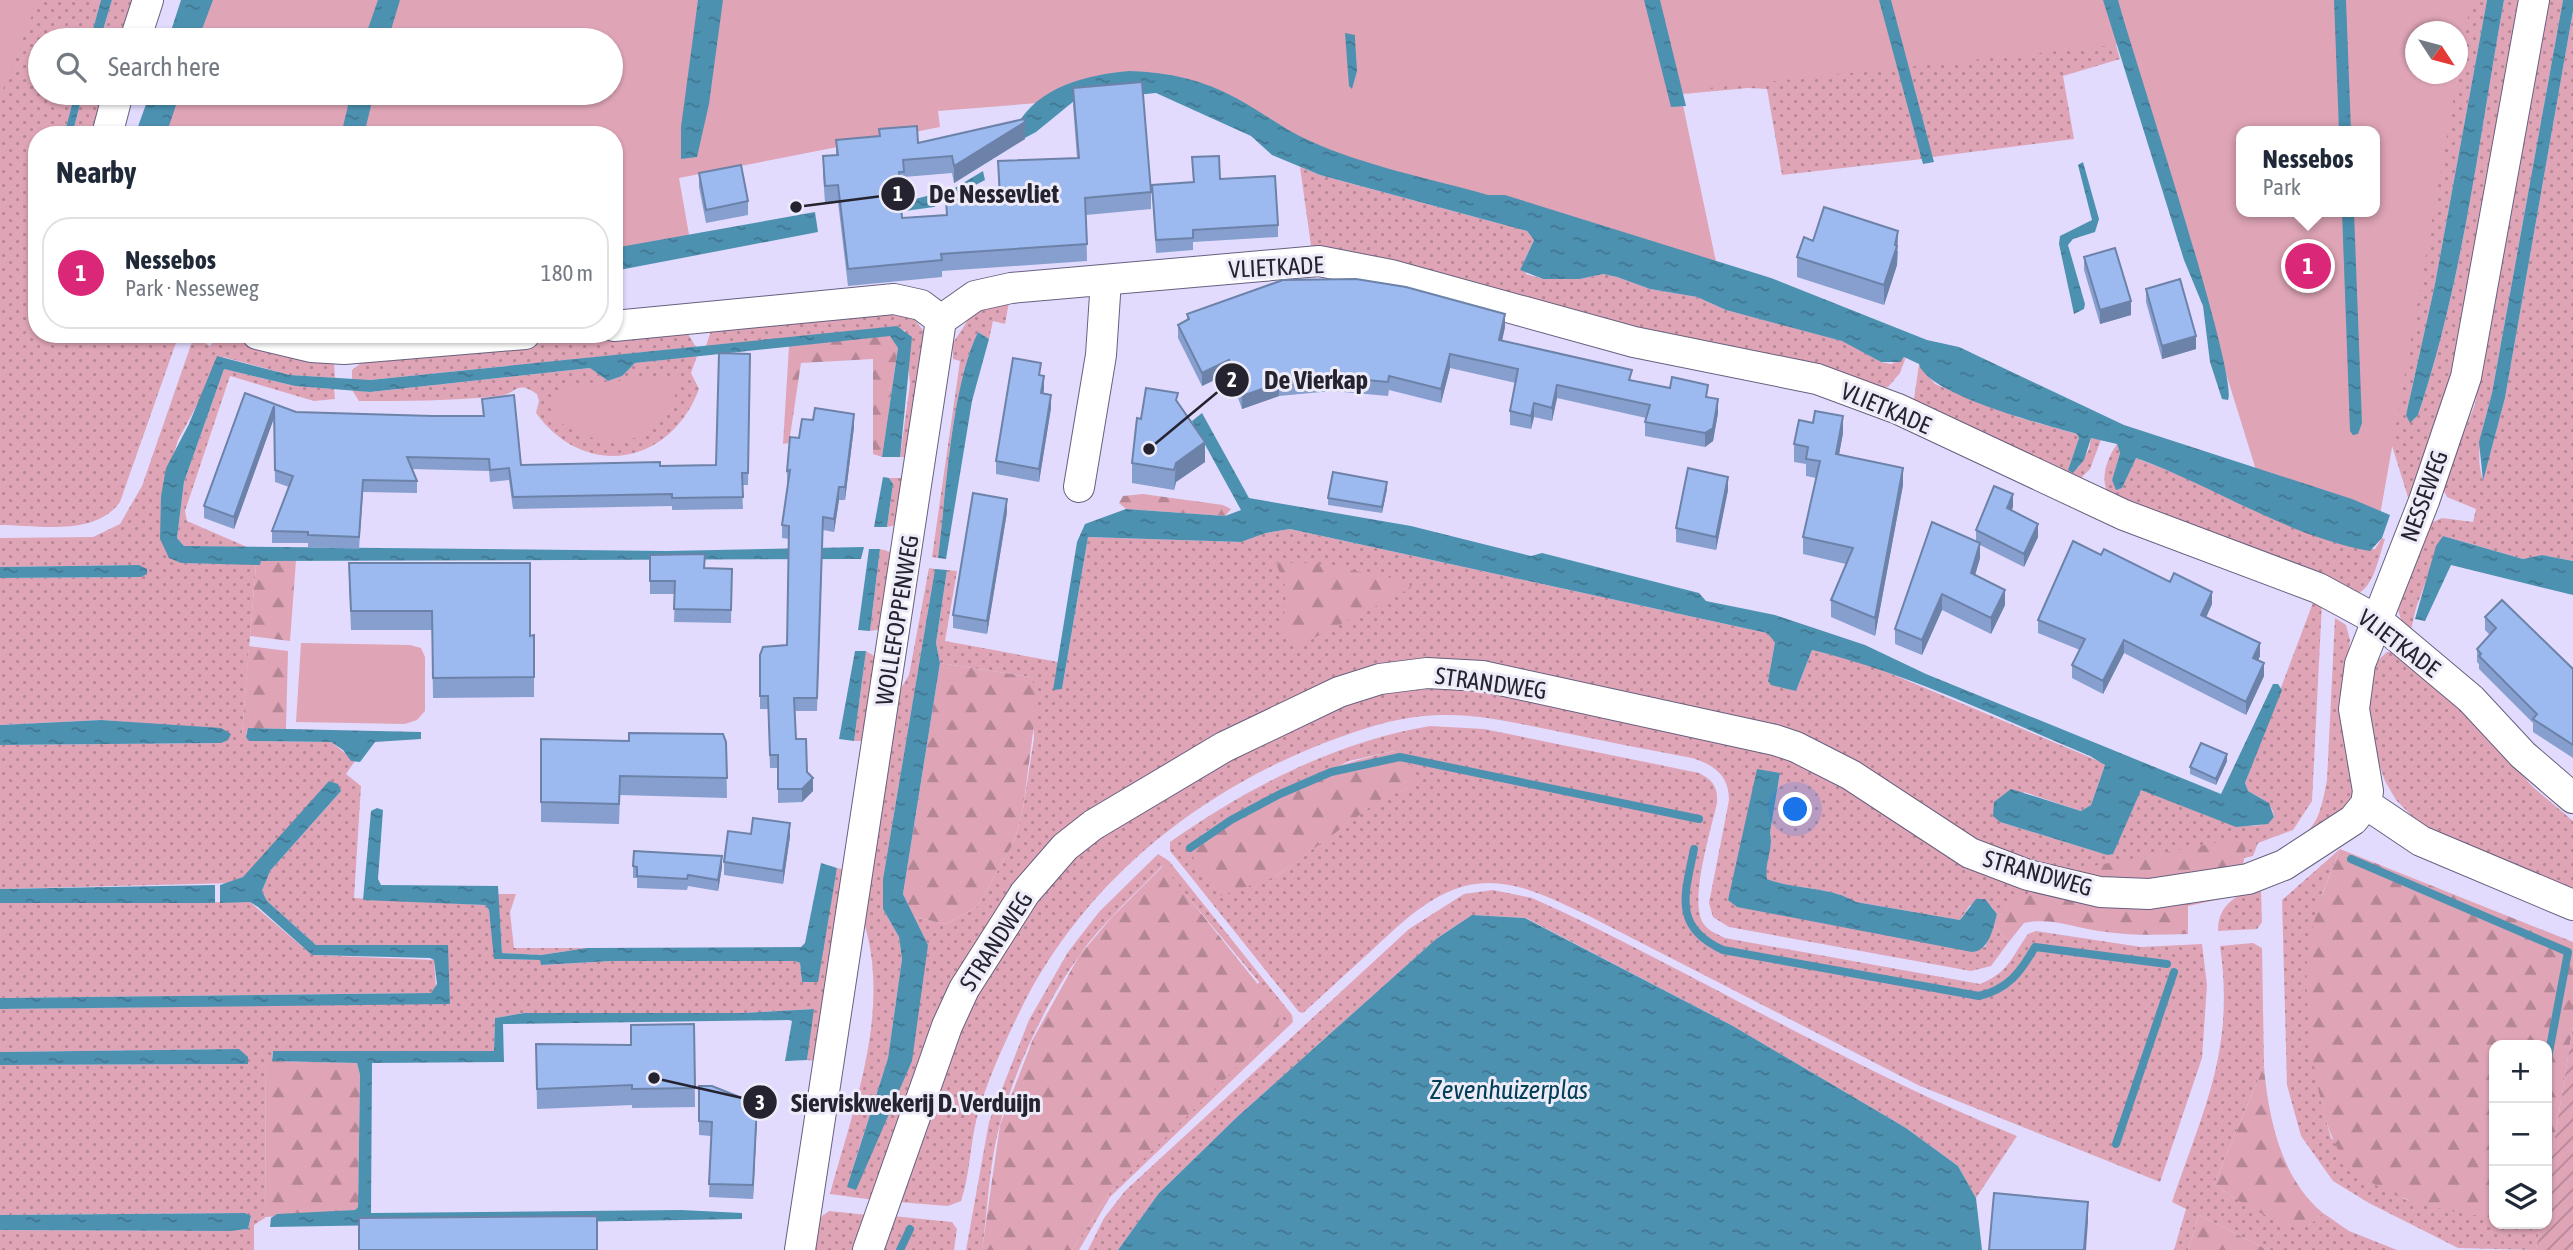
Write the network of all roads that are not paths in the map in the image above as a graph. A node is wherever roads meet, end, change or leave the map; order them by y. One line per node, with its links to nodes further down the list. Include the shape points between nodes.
1 (148, 0): 3 (street)
2 (2534, 0): 12 (street, NESSEWEG, via 2466,377)
3 (139, 28)
4 (115, 105): 5 (street)
5 (109, 126)
6 (1106, 280): 7 (street, VLIETKADE, via 1011,288 975,296); 11 (street, via 1101,355); 12 (street, VLIETKADE, via 1319,261 1391,275 1634,341 1816,379 1898,409 2124,515 2318,588)
7 (941, 320): 8 (street, via 921,305 894,299); 16 (street, WOLLEFOPPENWEG)
8 (623, 325)
9 (294, 343): 10 (street, via 344,349)
10 (416, 343)
11 (1079, 487)
12 (2377, 621): 13 (street, VLIETKADE, via 2471,699 2523,755); 14 (street, NESSEWEG, via 2360,664 2354,709 2368,791)
13 (2573, 798)
14 (2366, 804): 15 (street, via 2421,841); 17 (street, STRANDWEG, via 2343,829 2284,865 2248,879 2149,894 2100,892 1970,853 1851,775 1774,740 1482,676 1427,673 1380,679 1289,714 1224,747 1113,811 1065,847 1025,893 964,989)
15 (2573, 905)
16 (800, 1250)
17 (868, 1250)

